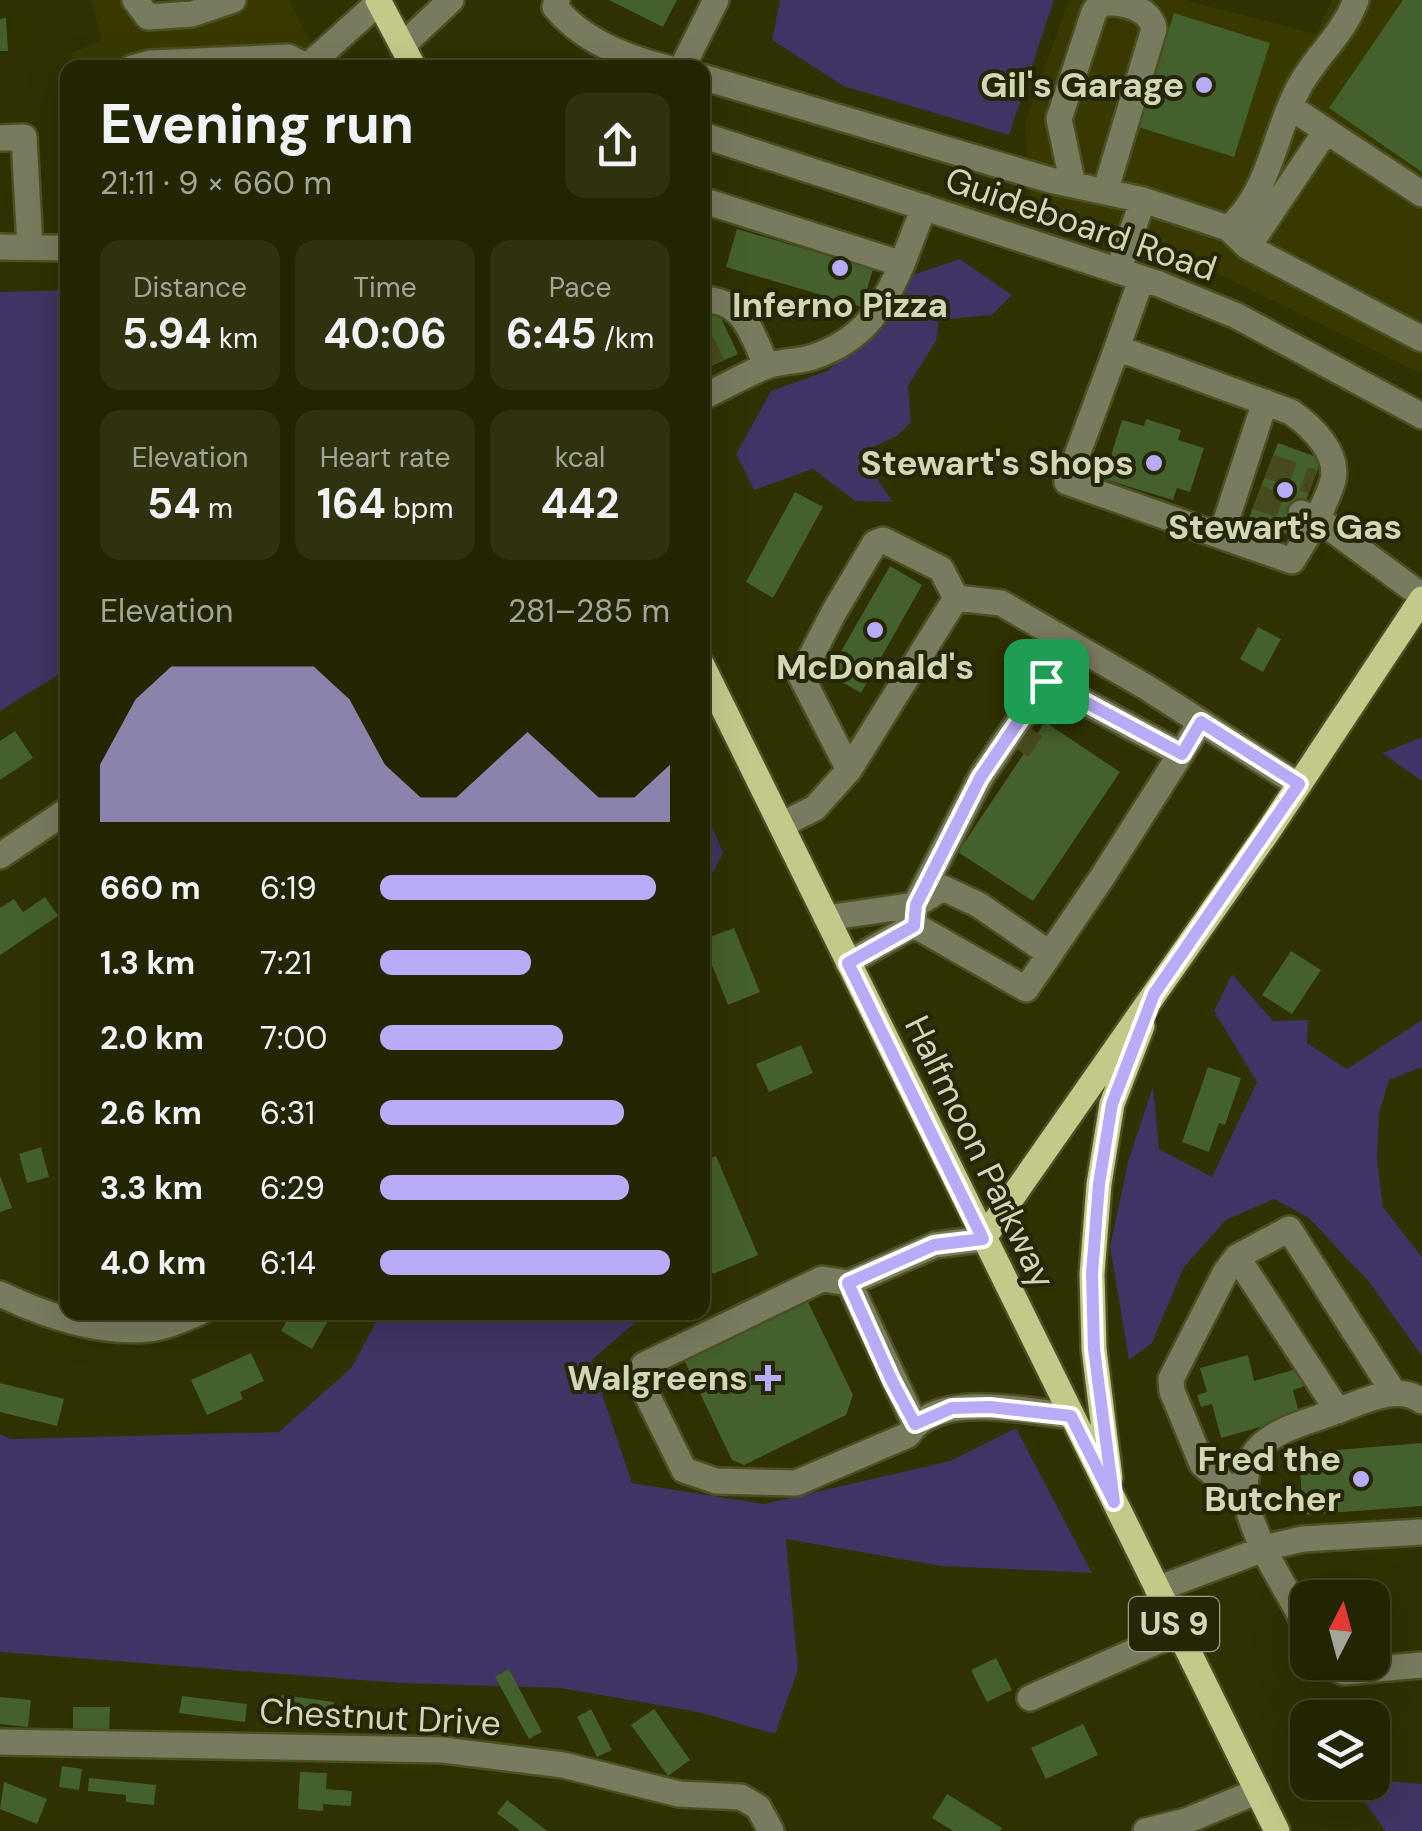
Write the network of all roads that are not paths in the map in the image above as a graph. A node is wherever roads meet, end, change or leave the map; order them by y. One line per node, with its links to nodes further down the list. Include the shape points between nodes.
1 (134, 0): 2 (street, via 148,18 192,14)
2 (233, 0)
3 (451, 0): 8 (street)
4 (557, 0): 12 (street, via 565,20)
5 (716, 0): 13 (street)
6 (1356, 0): 15 (street)
7 (378, 1): 8 (main road); 11 (street)
8 (408, 57)
9 (209, 60): 10 (street)
10 (296, 60)
11 (315, 60)
12 (645, 60)
13 (686, 60)
14 (710, 79): 21 (street)
15 (1290, 107): 16 (street); 27 (street, via 1248,210)
16 (1326, 131): 23 (street); 30 (street)
17 (0, 138): 19 (street, via 24,137)
18 (710, 138): 26 (street, Guideboard Road)
19 (27, 180): 20 (street); 29 (street)
20 (0, 181)
21 (1072, 185): 22 (street); 22 (street, via 1061,110 1094,12 1112,3 1144,10 1154,23)
22 (1105, 192): 24 (street)
23 (1422, 194)
24 (1143, 200): 27 (street); 33 (street)
25 (710, 203): 32 (street)
26 (924, 207): 32 (street); 33 (street, Guideboard Road)
27 (1228, 228): 30 (street)
28 (0, 247): 29 (street)
29 (30, 247): 31 (street)
30 (1248, 247): 35 (street)
31 (60, 248)
32 (902, 264): 37 (street, via 870,323 812,358)
33 (1129, 275): 36 (street); 40 (street, Guideboard Road, via 1237,316)
34 (710, 299): 37 (street, via 740,311)
35 (1422, 340)
36 (1117, 348): 39 (street); 42 (street, via 1068,482)
37 (766, 366): 38 (street)
38 (713, 383)
39 (1265, 402): 41 (street, via 1308,424 1332,459 1334,478 1321,486); 42 (street, via 1258,462)
40 (1422, 416)
41 (1309, 516): 42 (street, via 1292,561); 44 (street)
42 (1221, 536)
43 (956, 598): 47 (street, via 1001,602); 51 (street); 51 (street, via 941,570 883,540 876,543 801,676)
44 (1422, 598): 53 (main road)
45 (710, 681): 55 (main road, Halfmoon Parkway / US 9)
46 (1059, 688): 48 (street); 50 (street); 52 (street, via 1046,681)
47 (1201, 722): 50 (street); 53 (street)
48 (1033, 727)
49 (1018, 750): 52 (street)
50 (1182, 754): 59 (street)
51 (849, 770): 55 (street, via 815,808)
52 (980, 778): 57 (street)
53 (1299, 784): 61 (main road)
54 (60, 815): 56 (street)
55 (781, 825): 58 (main road, Halfmoon Parkway / US 9)
56 (0, 856)
57 (914, 915): 58 (street); 59 (street, via 942,888); 59 (street, via 1026,989); 60 (street)
58 (826, 918): 60 (main road, Halfmoon Parkway / US 9)
59 (1050, 954)
60 (848, 963): 62 (main road, Halfmoon Parkway / US 9)
61 (1154, 994): 62 (main road); 74 (main road, via 1112,1104 1099,1184 1094,1349)
62 (983, 1239): 64 (street, via 934,1245); 72 (main road, Halfmoon Parkway / US 9)
63 (1237, 1257): 69 (street, via 1289,1229); 71 (street); 75 (street, via 1172,1390 1202,1464)
64 (848, 1283): 73 (street); 73 (street, via 822,1279 644,1365 644,1389 684,1470 716,1481 796,1483 908,1435)
65 (0, 1294): 66 (street)
66 (60, 1317)
67 (72, 1320): 68 (street, via 148,1329)
68 (176, 1320)
69 (1394, 1394): 70 (street); 71 (street)
70 (1422, 1401)
71 (1338, 1411): 75 (street, via 1262,1445 1248,1464)
72 (1071, 1416): 73 (street, via 952,1408); 74 (main road, Halfmoon Parkway / US 9)
73 (915, 1424)
74 (1114, 1502): 78 (main road, Halfmoon Parkway / US 9)
75 (1246, 1502): 77 (street)
76 (1422, 1532): 77 (street)
77 (1263, 1548): 78 (street); 79 (street)
78 (1157, 1590): 80 (main road, Halfmoon Parkway / US 9)
79 (1290, 1598)
80 (1178, 1632): 83 (street); 85 (main road, Halfmoon Parkway / US 9)
81 (1422, 1664): 82 (street)
82 (1390, 1667)
83 (1030, 1698)
84 (0, 1742): 86 (street, Chestnut Drive, via 444,1750 563,1765 678,1794 741,1796)
85 (1258, 1792): 87 (street); 88 (main road, Halfmoon Parkway / US 9)
86 (771, 1831)
87 (1146, 1831)
88 (1277, 1831)

